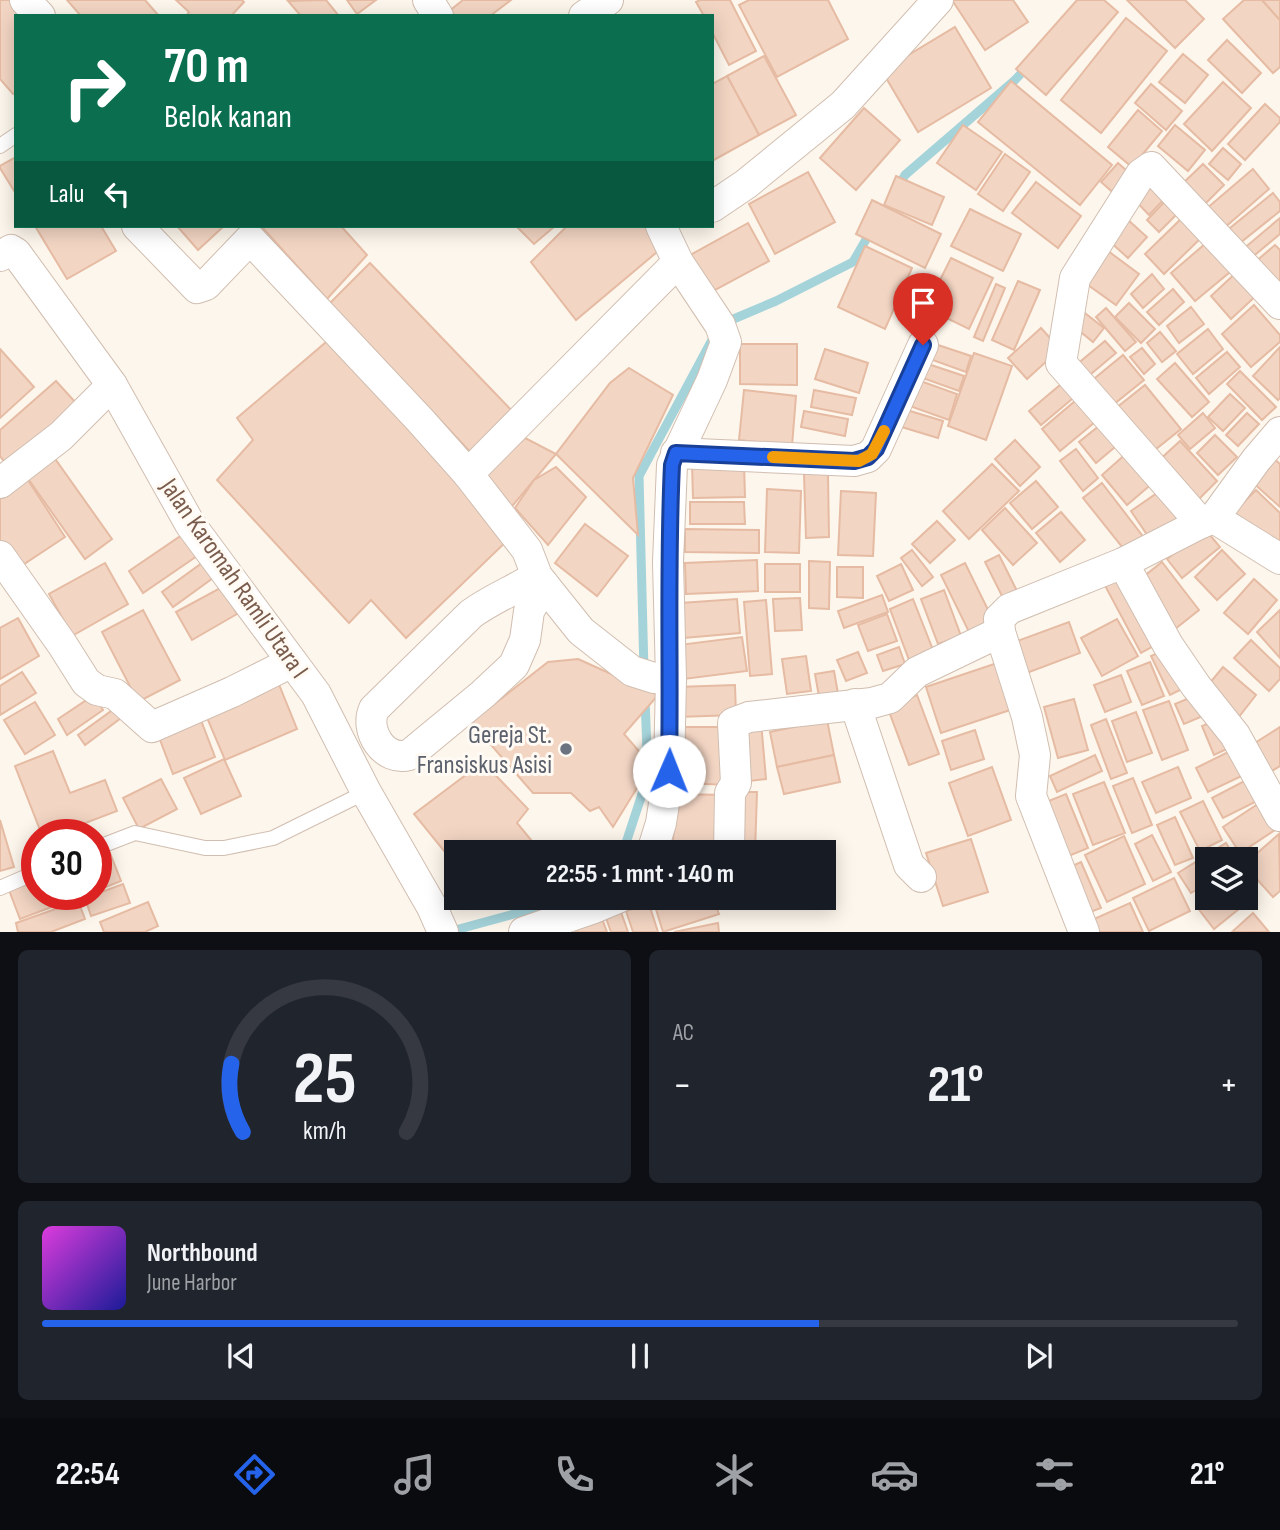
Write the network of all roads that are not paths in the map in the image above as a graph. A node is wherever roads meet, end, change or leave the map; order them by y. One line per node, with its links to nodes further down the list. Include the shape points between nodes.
1 (25, 0): 4 (street)
2 (608, 0): 5 (street)
3 (925, 4): 6 (street, via 844,105)
4 (38, 14)
5 (587, 14)
6 (714, 206)
7 (139, 228): 15 (street, via 197,288 206,285 250,239)
8 (673, 238): 14 (street, via 726,335 712,380); 15 (street)
9 (0, 256): 12 (street, Jalan Karomah Ramli Utara I, via 11,250 16,253)
10 (1280, 304): 17 (street, via 1151,167 1075,278 1061,363)
11 (923, 345): 14 (street, via 876,449 863,460)
12 (112, 385): 16 (street, via 61,436); 23 (street, Jalan Karomah Ramli Utara I, via 190,524)
13 (1280, 432): 17 (street)
14 (676, 453): 24 (street, via 668,562)
15 (468, 474): 21 (street, via 527,550)
16 (0, 482)
17 (1208, 520): 19 (street); 20 (street)
18 (0, 556): 23 (street, via 90,686 115,694 152,727)
19 (1280, 559)
20 (1123, 563): 22 (street, via 1009,609 999,619); 27 (street, via 1168,645 1235,735)
21 (541, 581): 21 (street, via 514,665 409,755 397,756 382,748 371,724 374,709 471,614 488,602); 24 (street, via 581,631 632,671)
22 (1000, 632): 25 (street, via 917,672 890,698); 38 (street, via 1035,755 1031,796)
23 (292, 662): 26 (street, Jalan Karomah Ramli Utara I, via 316,694)
24 (671, 679): 28 (street, via 669,771)
25 (855, 704): 29 (street, via 733,723 736,782 730,793); 31 (street, via 909,864)
26 (366, 792): 30 (lane, via 273,838 224,848 135,833); 35 (street, Jalan Karomah Ramli Utara I)
27 (1280, 816)
28 (656, 840)
29 (729, 840)
30 (112, 842)
31 (921, 877)
32 (21, 879): 33 (lane)
33 (0, 888)
34 (595, 910): 36 (street)
35 (438, 919)
36 (566, 925): 37 (street)
37 (524, 932)
38 (1084, 932)

